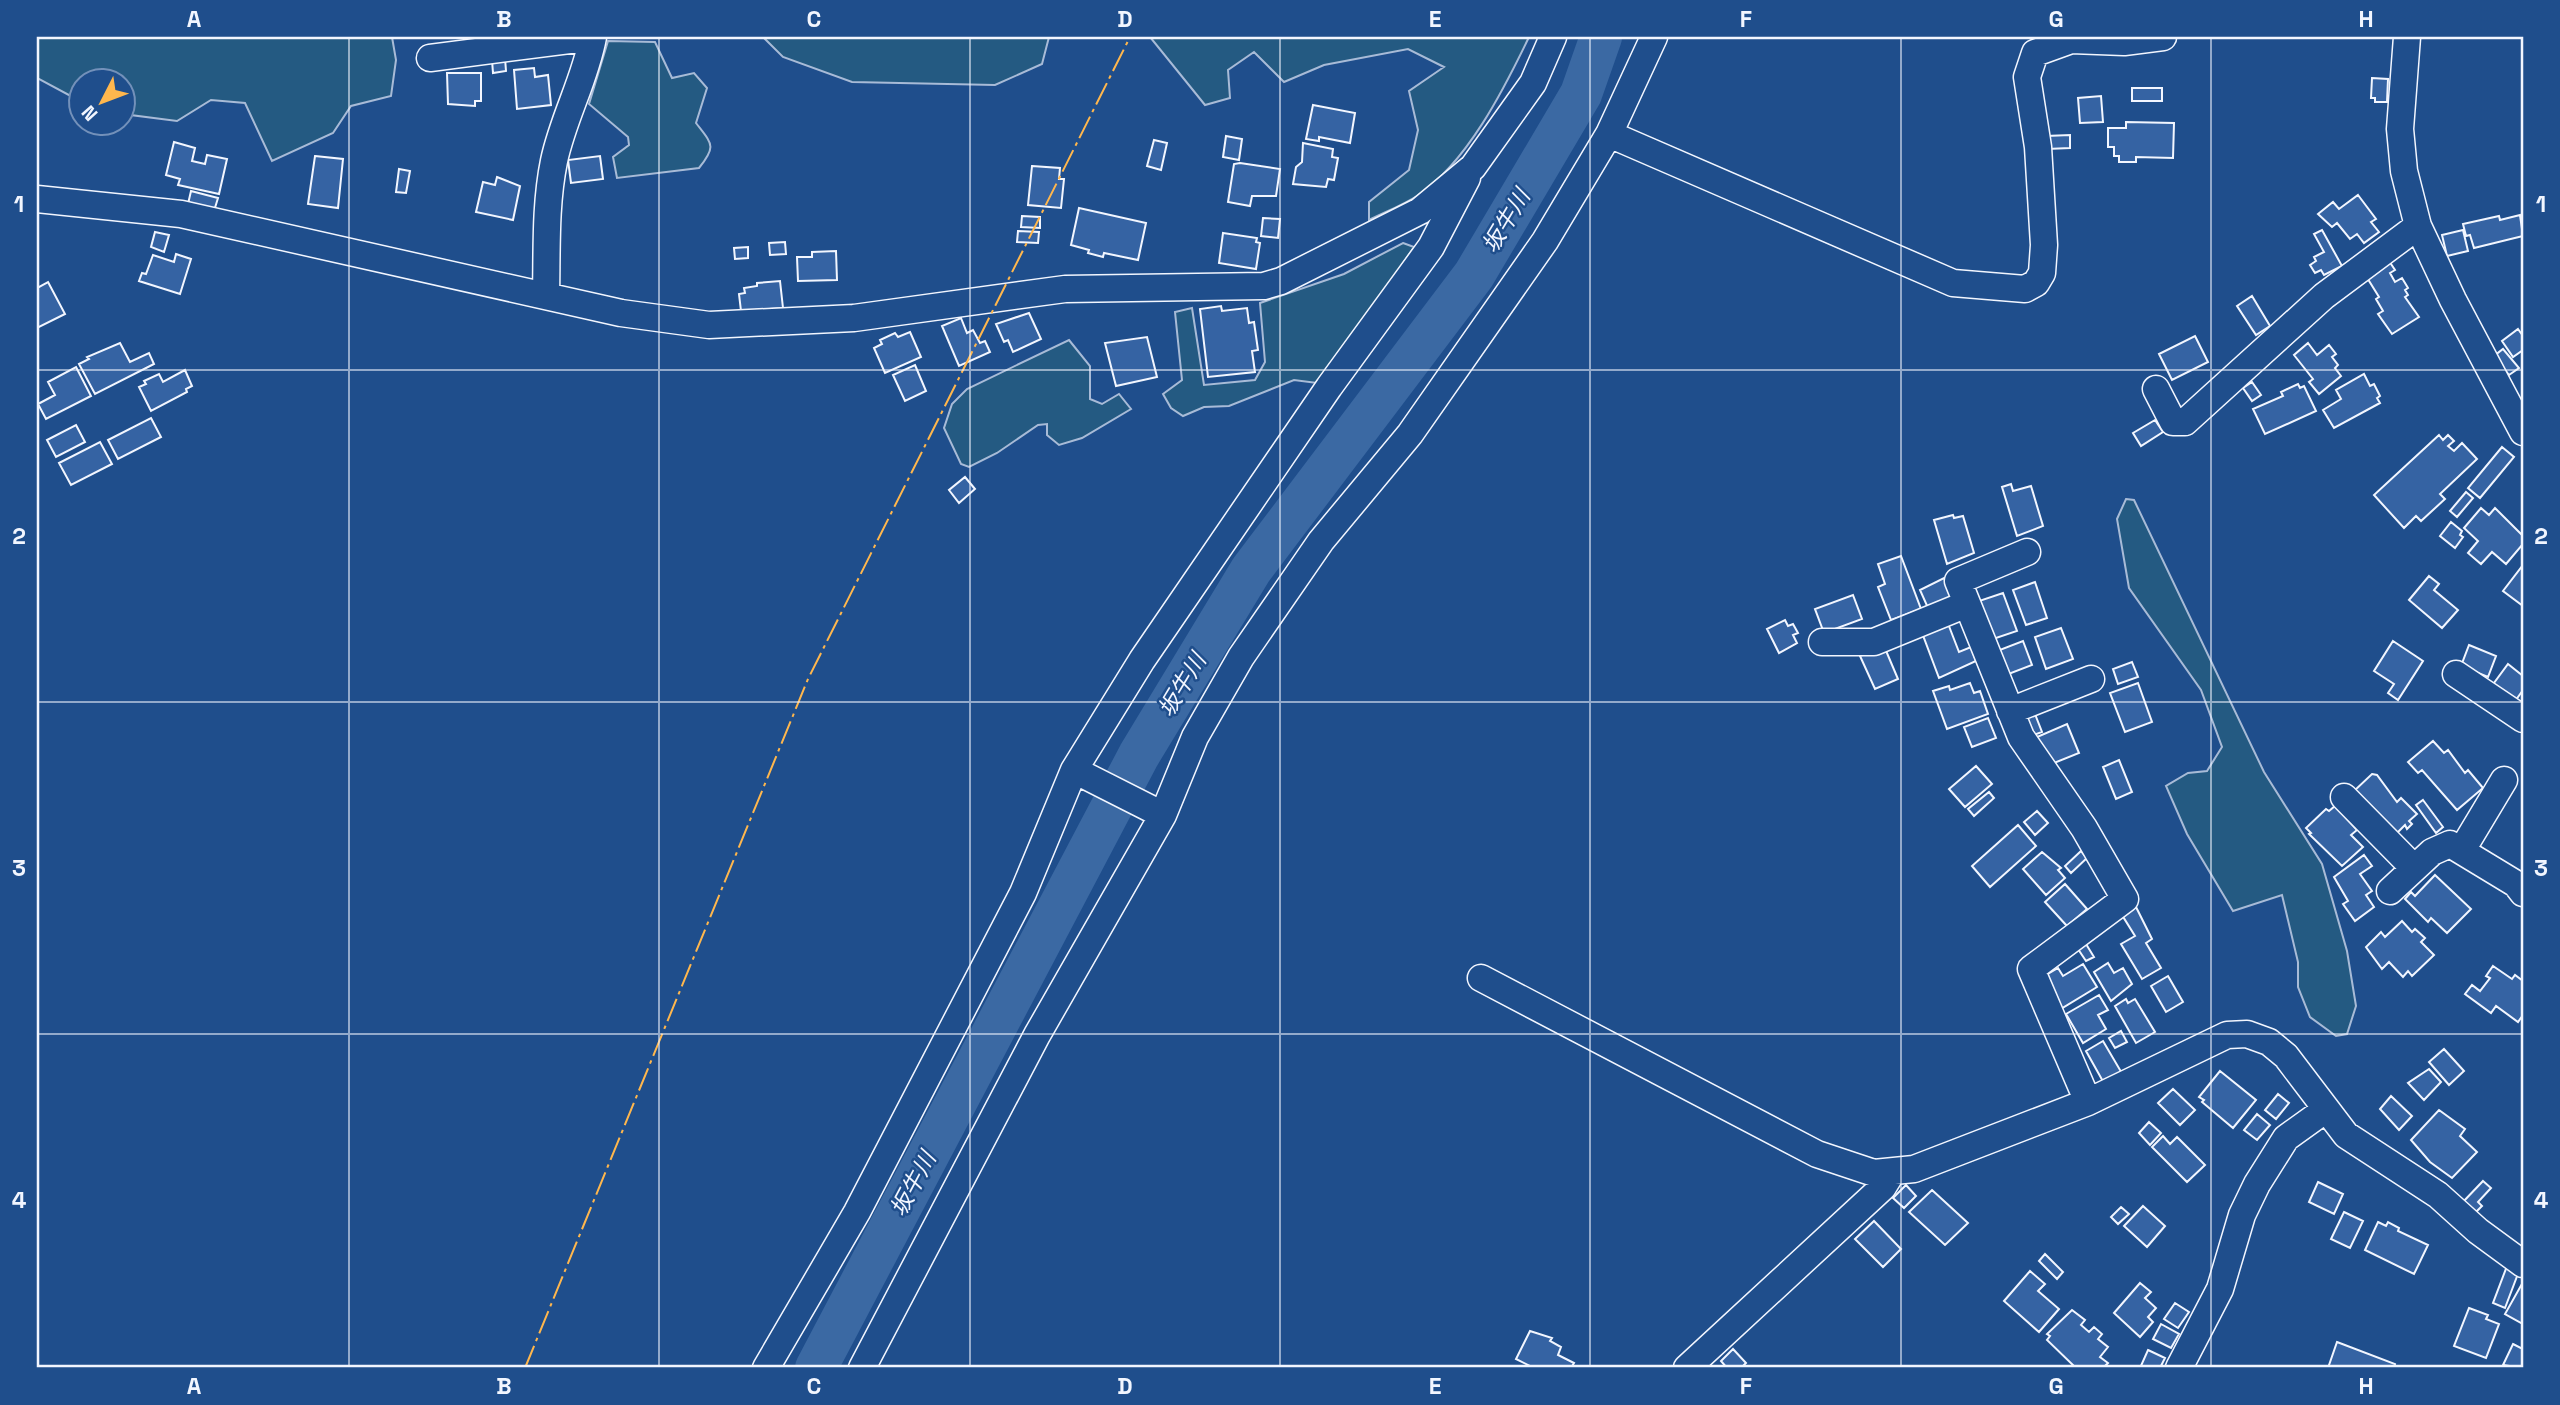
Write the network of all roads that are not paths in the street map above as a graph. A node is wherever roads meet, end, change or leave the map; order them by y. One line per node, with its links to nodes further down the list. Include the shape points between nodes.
1 (593, 37): 6 (street); 11 (street, via 554,162)
2 (1553, 37): 8 (street, via 1533,83)
3 (1654, 37): 7 (street)
4 (2163, 37): 7 (street, via 2123,42 2071,40 2035,53 2027,78 2038,147 2044,245 2042,273 2025,289 1953,283)
5 (2407, 37): 10 (street, via 2400,130 2404,171)
6 (430, 58)
7 (1609, 134): 24 (street, via 1545,241 1418,423 1321,541 1241,657)
8 (1473, 167): 11 (street, via 1420,212 1264,286 1065,289 854,318 723,325 621,313); 21 (street, via 1431,247 1150,649)
9 (37, 199): 11 (street, via 181,214)
10 (2418, 226): 12 (street, via 2324,296 2185,422 2174,422); 13 (street)
11 (546, 296)
12 (2156, 389)
13 (2523, 432)
14 (2026, 552): 15 (street, via 1958,581)
15 (1967, 604): 16 (street, via 1874,642); 19 (street)
16 (1822, 642)
17 (2456, 674): 20 (street)
18 (2091, 679): 19 (street)
19 (2010, 711): 30 (street, via 2021,737 2084,828 2125,899 2031,969)
20 (2523, 719)
21 (1083, 775): 24 (street); 34 (street, via 857,1212)
22 (2504, 780): 25 (street)
23 (2344, 797): 26 (street)
24 (1155, 811): 35 (street)
25 (2462, 850): 26 (street, via 2441,845); 27 (street)
26 (2414, 868): 28 (street)
27 (2521, 881)
28 (2390, 891)
29 (1481, 978): 32 (street, via 1817,1154)
30 (2088, 1102): 31 (street, via 2227,1035 2247,1034 2269,1042 2286,1056); 32 (street)
31 (2325, 1110): 33 (street, via 2346,1135 2438,1195); 37 (street, via 2286,1138 2257,1184 2242,1215 2220,1289)
32 (1891, 1174): 36 (street, via 1883,1187)
33 (2523, 1264)
34 (766, 1368)
35 (862, 1368)
36 (1687, 1368)
37 (2179, 1368)

